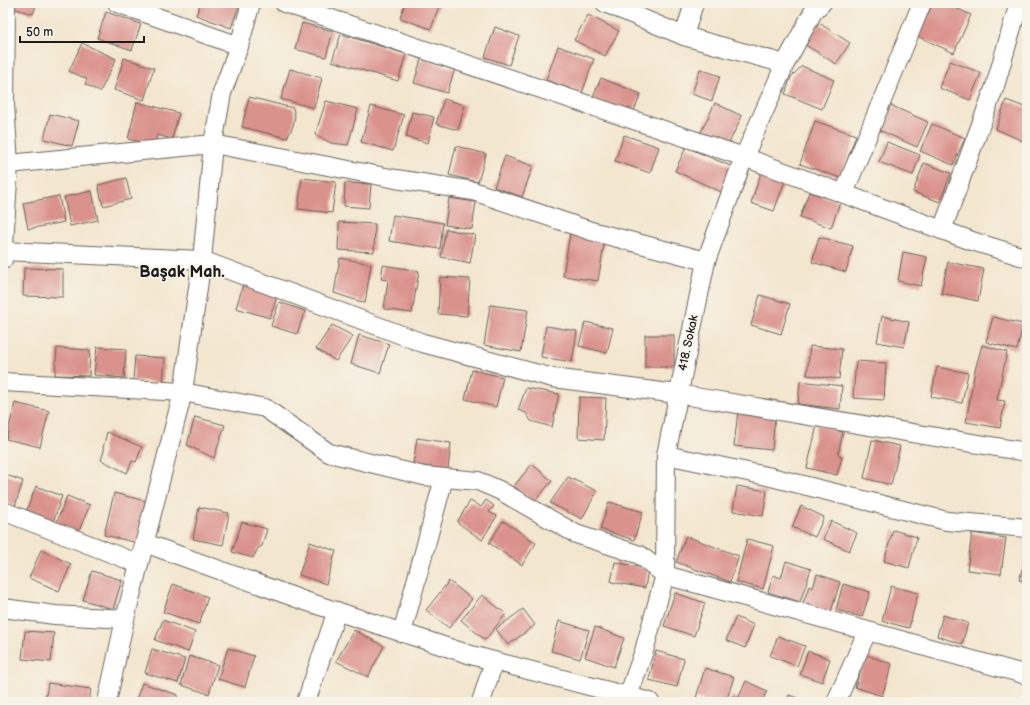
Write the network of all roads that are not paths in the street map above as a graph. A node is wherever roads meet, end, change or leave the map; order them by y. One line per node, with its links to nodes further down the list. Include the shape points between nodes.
1 (6, 3): 13 (street)
2 (117, 3): 11 (street)
3 (251, 3): 11 (street)
4 (284, 3): 15 (street)
5 (605, 3): 10 (street)
6 (694, 3): 10 (street)
7 (822, 3): 12 (street, 418. Sokak, via 813,12)
8 (922, 3): 17 (street)
9 (1019, 3): 18 (street, via 995,86)
10 (684, 36): 12 (street)
11 (239, 46): 14 (street, via 222,93)
12 (785, 64): 15 (street, 418. Sokak)
13 (4, 105): 16 (street)
14 (213, 144): 16 (street); 21 (street); 22 (street, via 473,191 591,231)
15 (744, 157): 17 (street); 22 (street, 418. Sokak)
16 (9, 164): 19 (street)
17 (844, 193): 18 (street)
18 (942, 230): 20 (street)
19 (4, 254): 21 (street)
20 (1027, 258)
21 (202, 260): 24 (street); 25 (street, via 423,343 553,378)
22 (706, 261): 25 (street, 418. Sokak)
23 (3, 382): 24 (street)
24 (183, 392): 28 (street, via 265,408 329,453 424,476); 31 (street)
25 (677, 394): 26 (street); 27 (street, 418. Sokak)
26 (1027, 452)
27 (666, 455): 30 (street, via 767,476 947,521); 33 (street, 418. Sokak)
28 (444, 478): 33 (street, via 478,481 499,490 576,534 640,554); 38 (street)
29 (3, 511): 32 (street)
30 (1027, 528)
31 (145, 543): 32 (street); 35 (street)
32 (139, 564): 36 (street)
33 (665, 575): 37 (street); 41 (street, 418. Sokak, via 644,651)
34 (3, 608): 36 (street, via 55,615)
35 (337, 612): 38 (street); 43 (street)
36 (125, 619): 42 (street)
37 (867, 632): 40 (street); 46 (street)
38 (402, 633): 39 (street)
39 (494, 661): 41 (street); 44 (street)
40 (1027, 675)
41 (627, 698): 45 (street)
42 (107, 702)
43 (306, 702)
44 (481, 702)
45 (650, 702)
46 (836, 702)

